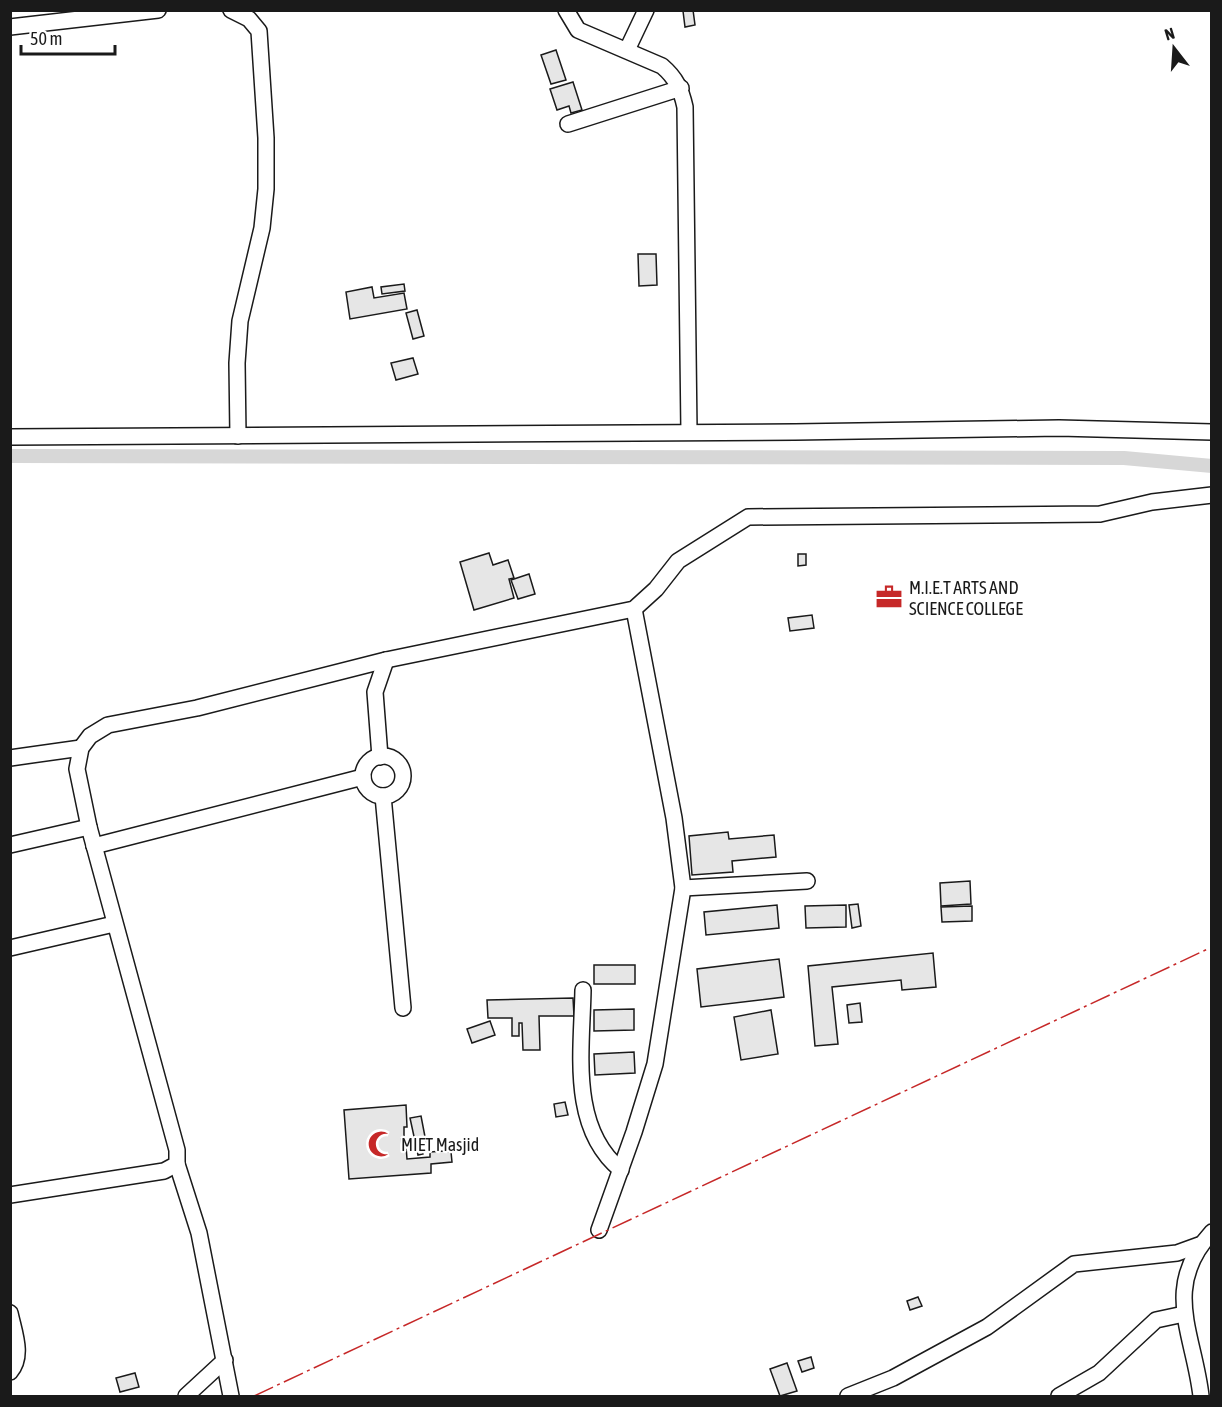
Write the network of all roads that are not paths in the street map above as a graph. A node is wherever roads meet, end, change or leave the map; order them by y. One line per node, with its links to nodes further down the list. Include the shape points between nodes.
1 (158, 10): 5 (street)
2 (231, 10): 11 (street, via 249,19 259,31 266,138 262,228 240,321)
3 (566, 10): 6 (street, via 579,30)
4 (646, 10): 6 (street)
5 (10, 27)
6 (627, 50): 7 (street, via 662,66)
7 (681, 88): 8 (street); 9 (street, via 685,118)
8 (568, 124)
9 (689, 432): 10 (street, via 1059,428); 11 (street)
10 (1212, 432)
11 (238, 436): 12 (street)
12 (10, 437)
13 (1212, 495): 14 (street, via 1152,502 1100,514 748,517 678,561)
14 (634, 609): 15 (street); 25 (street, via 674,818)
15 (386, 660): 16 (street, via 196,708 108,725 90,736); 17 (street, via 375,692)
16 (81, 748): 18 (street); 21 (street, via 77,769)
17 (380, 756): 19 (street, via 366,765); 20 (street, via 396,760 403,771 398,789)
18 (10, 758)
19 (363, 777): 20 (street, via 368,790); 23 (street)
20 (383, 796): 29 (street)
21 (89, 827): 22 (street); 23 (street)
22 (10, 845)
23 (94, 846): 26 (street)
24 (807, 880): 25 (street)
25 (683, 888): 31 (street, via 655,1065)
26 (114, 924): 27 (street); 30 (street, via 177,1150)
27 (10, 948)
28 (583, 990): 31 (street, via 586,1114 593,1137 609,1161)
29 (403, 1008)
30 (177, 1164): 32 (street, via 164,1171); 38 (street, via 199,1233)
31 (621, 1170): 33 (street)
32 (10, 1195)
33 (599, 1230)
34 (1212, 1233): 35 (street)
35 (1200, 1245): 37 (street, via 1189,1263 1183,1292); 42 (street, via 1161,1255 1074,1263 987,1327 893,1378)
36 (10, 1313): 39 (street, via 18,1353)
37 (1184, 1314): 43 (street, via 1156,1320 1099,1373); 44 (street)
38 (225, 1360): 40 (street); 41 (street)
39 (10, 1372)
40 (186, 1396)
41 (231, 1396)
42 (848, 1396)
43 (1059, 1396)
44 (1201, 1396)

